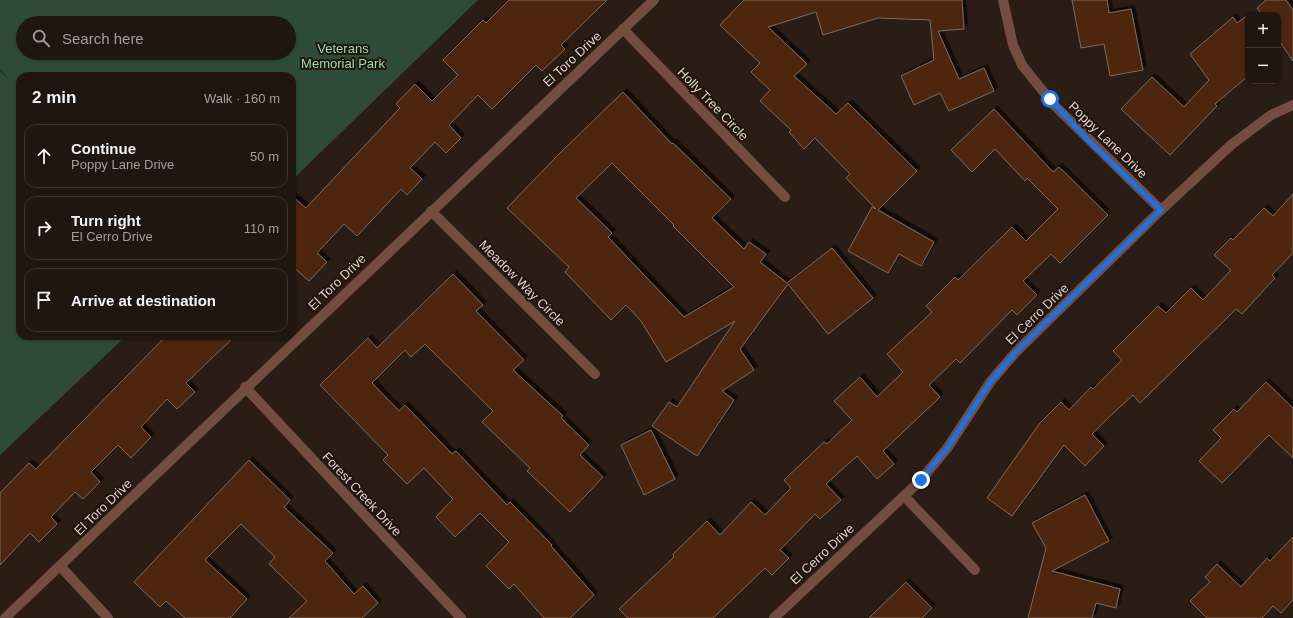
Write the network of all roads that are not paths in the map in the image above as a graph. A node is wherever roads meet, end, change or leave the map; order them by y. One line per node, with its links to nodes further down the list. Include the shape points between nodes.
1 (654, 0): 3 (street, El Toro Drive)
2 (1003, 0): 6 (street, Poppy Lane Drive, via 1012,44 1022,65 1054,106)
3 (623, 29): 5 (street, Holly Tree Circle); 7 (street, El Toro Drive)
4 (1293, 105): 6 (street, El Cerro Drive, via 1271,115 1231,145)
5 (785, 197)
6 (1161, 210): 12 (street, El Cerro Drive, via 1015,353 991,381 948,447)
7 (431, 211): 8 (street, El Toro Drive); 10 (street, Meadow Way Circle)
8 (296, 339)
9 (295, 340): 11 (street, El Toro Drive)
10 (595, 374)
11 (245, 387): 13 (street, El Toro Drive); 17 (street, Forest Creek Drive)
12 (904, 496): 14 (street); 18 (street, El Cerro Drive)
13 (60, 566): 15 (street, El Toro Drive); 16 (street)
14 (975, 570)
15 (5, 618)
16 (108, 618)
17 (461, 618)
18 (774, 618)

